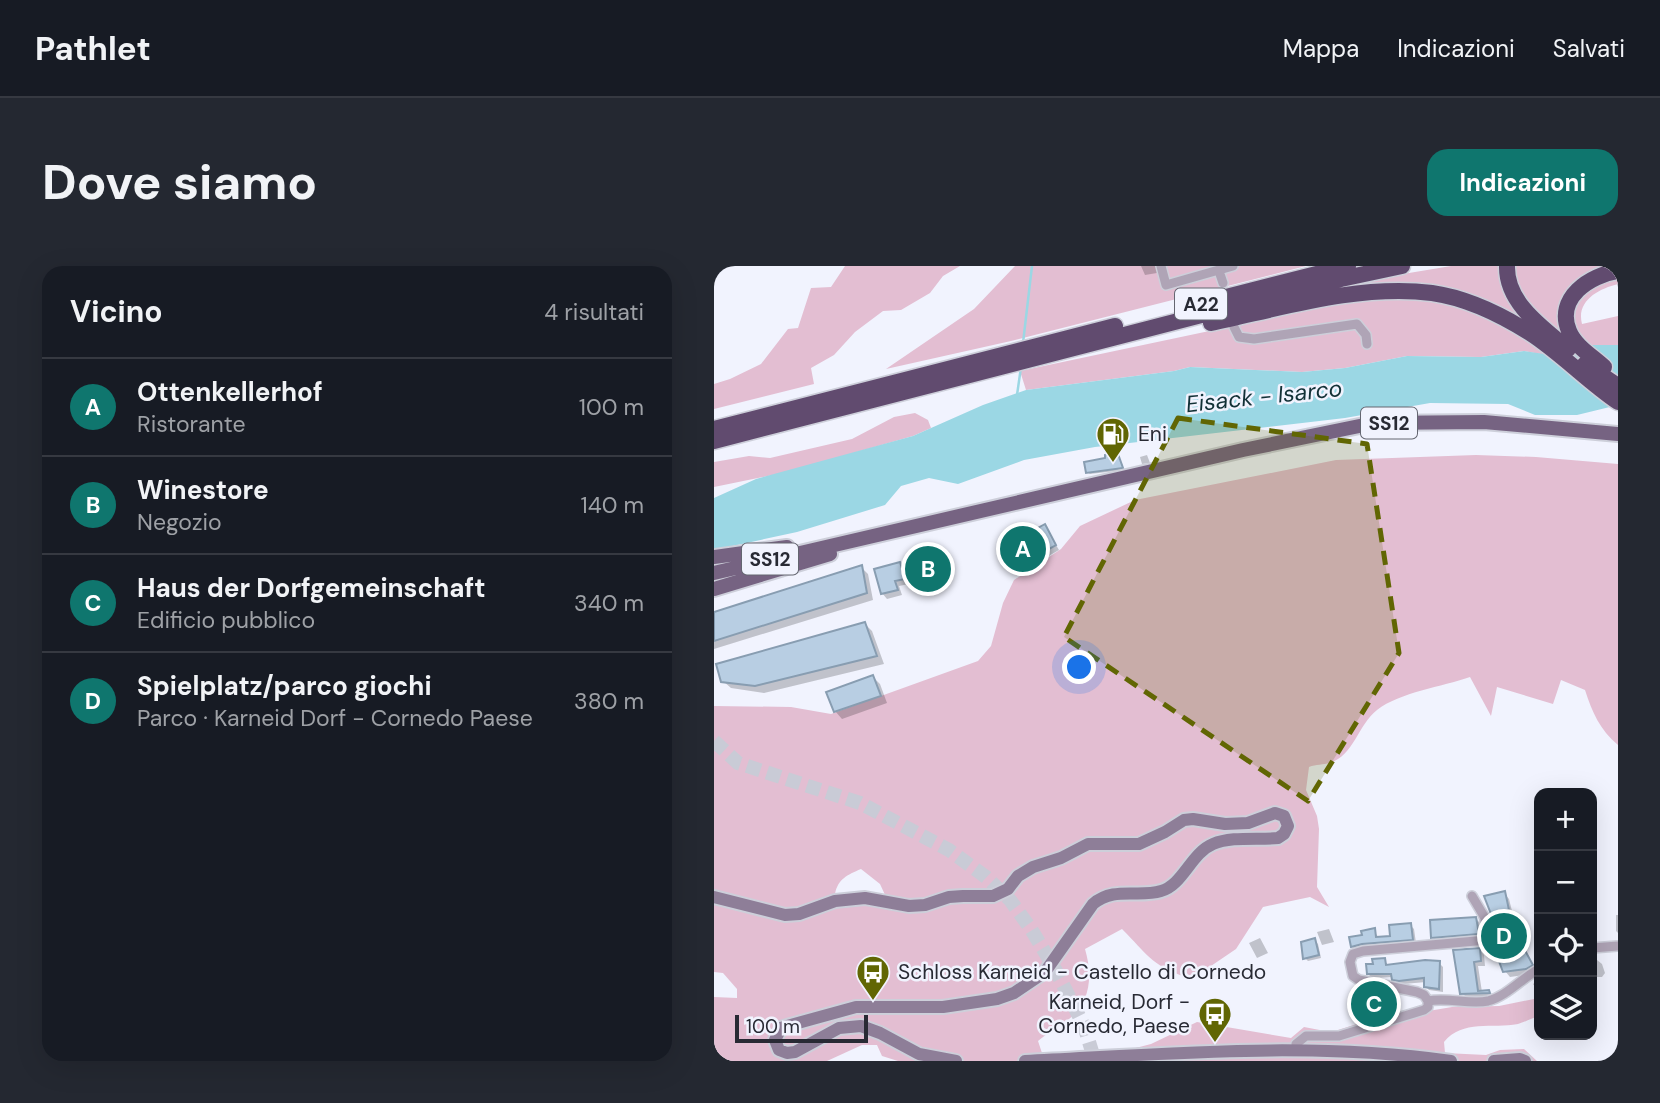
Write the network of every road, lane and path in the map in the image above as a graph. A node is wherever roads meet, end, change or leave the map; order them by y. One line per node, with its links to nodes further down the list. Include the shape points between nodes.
1 (1161, 266): 6 (street, via 1166,285)
2 (1233, 266): 6 (street)
3 (1348, 266): 12 (highway, A22)
4 (1402, 266): 10 (highway, A22)
5 (1507, 266): 14 (highway, via 1509,286 1518,302)
6 (1219, 271): 8 (street)
7 (1618, 271): 15 (highway, via 1596,276 1578,289 1566,316 1569,332)
8 (1223, 283)
9 (1234, 327): 11 (street, via 1239,337 1254,339 1357,324)
10 (1132, 333): 12 (highway, A22); 16 (highway, via 1182,329 1360,293 1433,293 1485,308 1532,334)
11 (1367, 344)
12 (1052, 348): 13 (highway, A22)
13 (970, 370): 17 (highway, A22); 19 (highway, A22)
14 (1595, 373): 15 (highway); 16 (highway)
15 (1618, 384)
16 (1618, 401)
17 (714, 429)
18 (1618, 434): 20 (main road, SS12, via 1484,422 1374,423)
19 (714, 441)
20 (901, 529): 21 (main road, SS12); 24 (main road)
21 (827, 546): 22 (main road); 23 (main road, SS12)
22 (714, 557)
23 (714, 573)
24 (714, 589)
25 (1472, 896): 30 (street, via 1485,918 1487,940 1353,954 1350,969 1359,980 1417,992)
26 (714, 897): 32 (street, via 785,915 865,898 909,906 949,897 993,896 1033,867 1088,844 1139,844 1184,820 1225,824 1248,823 1275,813 1284,816 1288,826 1278,838 1211,845 1164,891 1100,898 1045,972 1014,993 943,1007 856,1007 781,1028 775,1040 779,1050 795,1052 839,1028 861,1026 919,1054)
27 (1618, 946): 28 (street)
28 (1597, 948)
29 (1534, 971): 30 (street, via 1489,1000)
30 (1428, 1001): 31 (street, via 1424,1010 1339,1036 1306,1036 1296,1044)
31 (1297, 1050): 33 (street); 34 (street, via 1361,1051)
32 (956, 1061)
33 (1025, 1061)
34 (1451, 1061)
35 (1494, 1061): 36 (street)
36 (1525, 1061)

